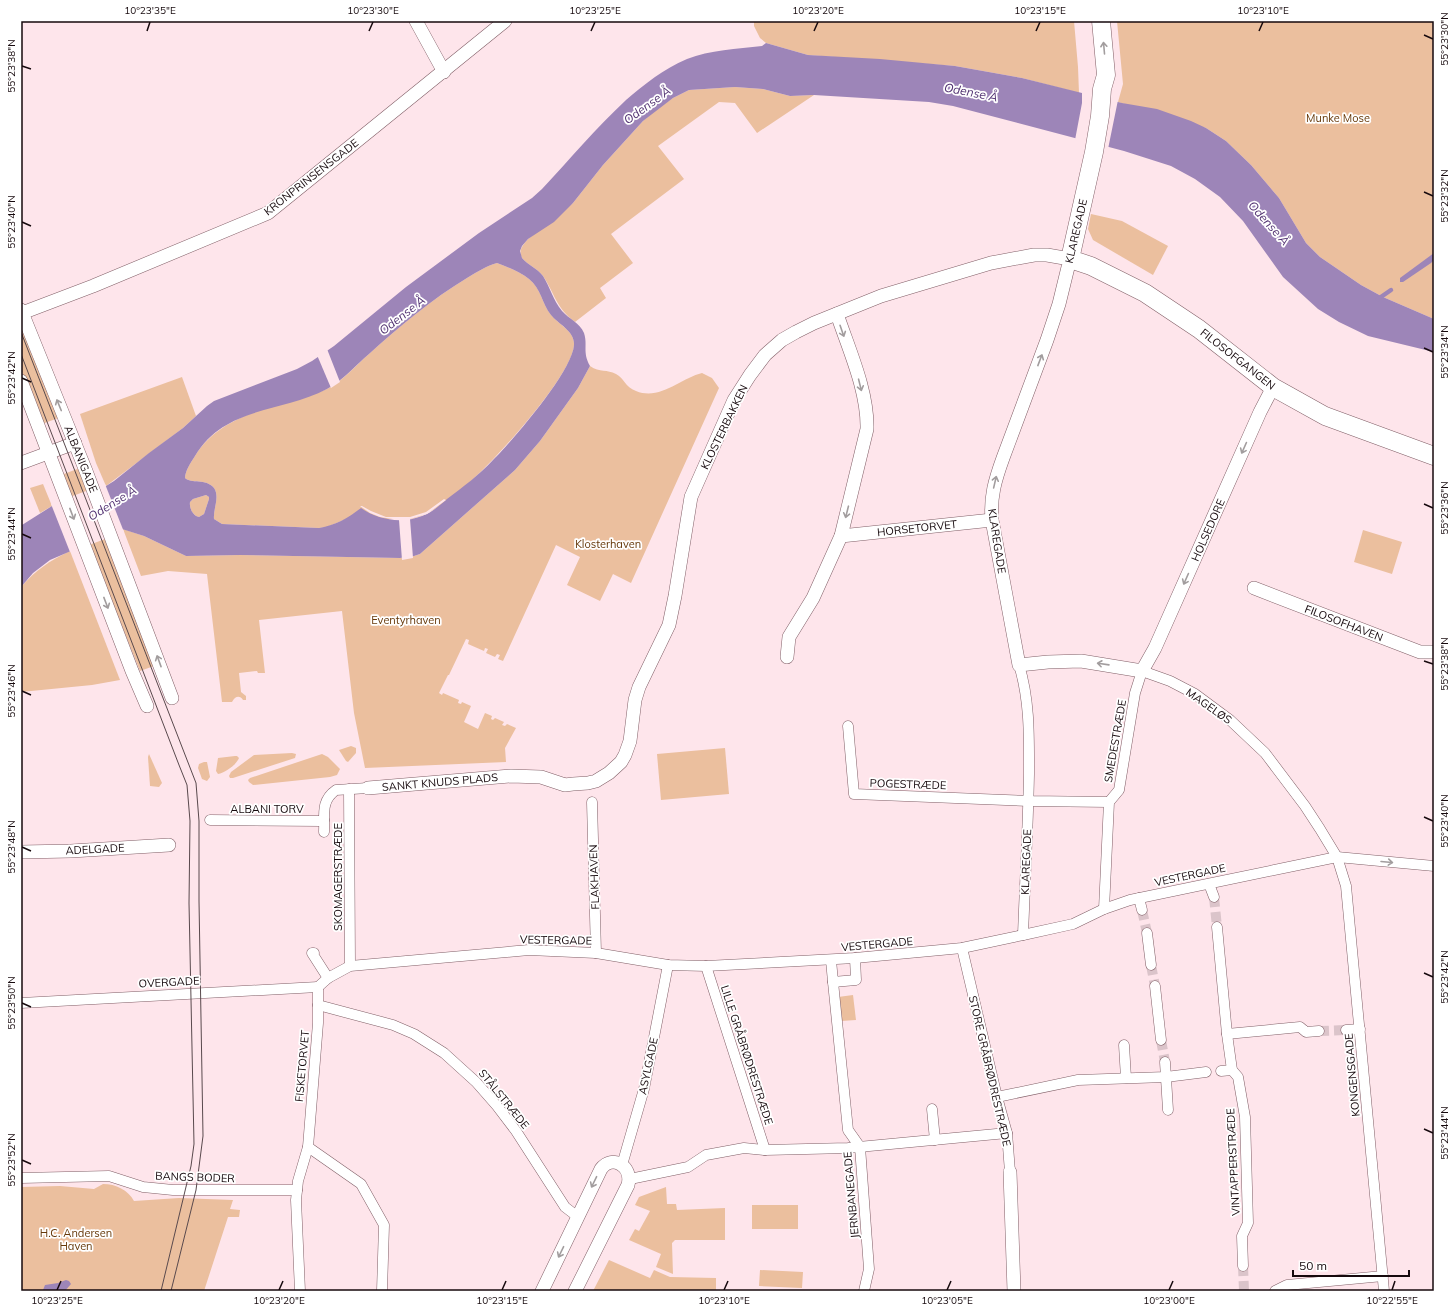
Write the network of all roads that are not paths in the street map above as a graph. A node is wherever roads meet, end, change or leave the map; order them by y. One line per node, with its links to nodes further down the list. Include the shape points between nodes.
1 (416, 21): 5 (street)
2 (505, 21): 5 (street, KRONPRINSENSGADE)
3 (1088, 21): 6 (main road, via 1094,74)
4 (1101, 21): 6 (main road, KLAREGADE, one-way to 4, via 1106,75)
5 (444, 72): 8 (street, KRONPRINSENSGADE, via 268,213 93,286)
6 (1102, 89): 7 (main road, KLAREGADE, via 1094,152)
7 (1070, 259): 9 (street, KLOSTERBAKKEN, via 1034,255 991,263 881,296); 11 (main road, FILOSOFGANGEN, via 1091,266 1145,293 1199,329); 16 (street, KLAREGADE, one-way to 7, via 991,500 996,476 1047,340)
8 (21, 311): 12 (street, ALBANIGADE, one-way to 8)
9 (837, 314): 17 (street, one-way to 17, via 860,383 867,420); 26 (street, KLOSTERBAKKEN, via 782,340 765,356 734,400 691,497 669,625 639,687 633,707 630,741 623,758 609,773 588,783 565,785 541,777)
10 (21, 380): 13 (street)
11 (1273, 387): 14 (main road, FILOSOFGANGEN, via 1324,416); 22 (street, HOLSEDORE, one-way to 22, via 1155,648)
12 (75, 443): 13 (street); 23 (street, ALBANIGADE, one-way to 12)
13 (48, 452): 15 (street); 24 (street, one-way to 24, via 132,671)
14 (1434, 456)
15 (21, 463)
16 (992, 520): 17 (street, HORSETORVET); 21 (street, KLAREGADE)
17 (841, 536): 20 (street, via 813,598 789,637)
18 (1254, 588): 19 (street, FILOSOFHAVEN, via 1420,652)
19 (1434, 652)
20 (788, 658)
21 (1019, 665): 22 (street, MAGELØS, one-way to 21, via 1081,661); 29 (street, KLAREGADE, via 1024,682 1029,724)
22 (1142, 671): 31 (street, SMEDESTRÆDE, via 1119,790); 37 (street, MAGELØS, via 1195,694 1230,720 1260,749 1305,806)
23 (172, 698)
24 (148, 706)
25 (848, 726): 29 (street, POGESTRÆDE, via 854,794)
26 (511, 776): 27 (street, SANKT KNUDS PLADS)
27 (368, 788): 28 (street)
28 (349, 789): 33 (street, via 336,790 327,798); 54 (street, SKOMAGERSTRÆDE)
29 (1028, 801): 31 (street); 46 (street, KLAREGADE)
30 (592, 802): 49 (street, FLAKHAVEN)
31 (1109, 802): 42 (street)
32 (210, 820): 33 (street, ALBANI TORV)
33 (324, 820): 34 (street)
34 (324, 832)
35 (169, 845): 36 (street, ADELGADE)
36 (21, 852)
37 (1337, 857): 38 (street, VESTERGADE, one-way to 38); 39 (street, VESTERGADE); 62 (street, KONGENSGADE, via 1346,886)
38 (1434, 866)
39 (1208, 884): 40 (street); 41 (street, VESTERGADE)
40 (1214, 897)
41 (1139, 898): 42 (street, VESTERGADE); 43 (street)
42 (1104, 909): 46 (street, VESTERGADE, via 1073,924)
43 (1142, 910)
44 (1217, 927): 65 (street, VINTAPPERSTRÆDE)
45 (1147, 933): 53 (street)
46 (1023, 935): 47 (street, VESTERGADE)
47 (962, 948): 50 (street, VESTERGADE); 74 (street, STORE GRÅBRØDRESTRÆDE)
48 (314, 953): 56 (street)
49 (596, 953): 52 (street, VESTERGADE); 54 (street, VESTERGADE, via 529,950)
50 (855, 958): 51 (street, VESTERGADE); 57 (street, via 856,980)
51 (831, 960): 55 (street, VESTERGADE); 57 (street, JERNBANEGADE)
52 (668, 965): 55 (street, VESTERGADE); 82 (street, ASYLGADE, via 644,1089)
53 (1151, 965)
54 (350, 966): 56 (street, VESTERGADE)
55 (706, 966): 81 (street, LILLE GRÅBRØDRESTRÆDE)
56 (328, 978): 59 (street, VESTERGADE)
57 (833, 982): 80 (street, JERNBANEGADE, via 848,1130)
58 (1155, 986): 66 (street)
59 (318, 987): 60 (street, OVERGADE); 61 (street, FISKETORVET)
60 (21, 1003)
61 (318, 1005): 79 (street, FISKETORVET); 87 (street, STÅLSTRÆDE, via 393,1025 414,1034 444,1053 476,1082 497,1106 565,1208)
62 (1360, 1029): 63 (street); 89 (street, KONGENSGADE)
63 (1346, 1030)
64 (1319, 1032): 65 (street, via 1306,1032 1300,1027)
65 (1227, 1034): 69 (street, VINTAPPERSTRÆDE)
66 (1161, 1040)
67 (1124, 1045): 73 (street)
68 (1165, 1062): 72 (street)
69 (1232, 1070): 70 (street); 88 (street, VINTAPPERSTRÆDE, via 1238,1077 1245,1118 1247,1153 1248,1223 1242,1236)
70 (1220, 1071)
71 (1206, 1072): 72 (street)
72 (1166, 1077): 73 (street); 76 (street)
73 (1126, 1078): 74 (street, via 1078,1080)
74 (997, 1097): 77 (street, STORE GRÅBRØDRESTRÆDE)
75 (932, 1109): 78 (street)
76 (1168, 1110)
77 (1007, 1134): 78 (street); 83 (street, STORE GRÅBRØDRESTRÆDE)
78 (934, 1140): 80 (street)
79 (308, 1147): 86 (street, FISKETORVET, via 298,1181); 91 (street, via 362,1184 384,1225)
80 (860, 1147): 81 (street); 94 (street, JERNBANEGADE, via 869,1269)
81 (765, 1150): 85 (street, via 744,1148 706,1155 688,1168)
82 (622, 1165): 85 (street, via 627,1169); 87 (street, one-way to 87, via 613,1162 604,1165)
83 (1010, 1172): 95 (street, STORE GRÅBRØDRESTRÆDE)
84 (21, 1178): 86 (street, BANGS BODER, via 109,1176 143,1187)
85 (630, 1178): 93 (street)
86 (297, 1195): 90 (street, FISKETORVET)
87 (578, 1217): 92 (street, one-way to 92)
88 (1243, 1266)
89 (1383, 1276): 96 (street, via 1287,1285); 97 (street, KONGENSGADE)
90 (300, 1291)
91 (382, 1291)
92 (542, 1291)
93 (575, 1291)
94 (864, 1291)
95 (1014, 1291)
96 (1275, 1291)
97 (1384, 1291)

